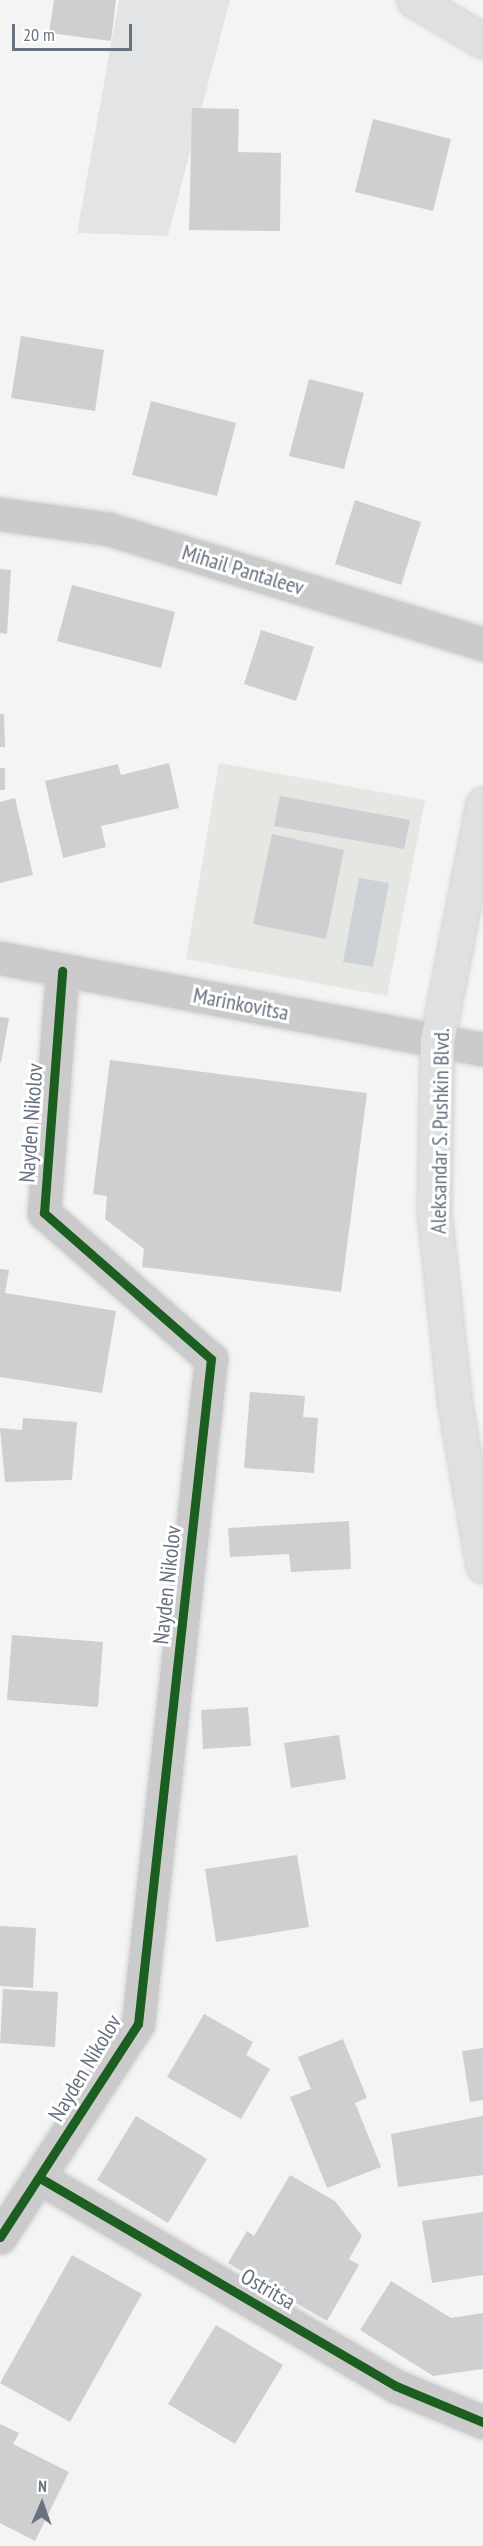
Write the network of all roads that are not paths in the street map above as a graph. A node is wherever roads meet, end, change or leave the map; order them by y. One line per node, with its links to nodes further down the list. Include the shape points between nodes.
1 (414, 0): 2 (main road)
2 (483, 41)
3 (0, 514): 4 (street, Mihail Pantaleev, via 109,529)
4 (483, 644)
5 (483, 804): 8 (main road, Aleksandar S. Pushkin Blvd.)
6 (0, 958): 7 (street, Marinkovitsa)
7 (62, 971): 8 (street, Marinkovitsa); 11 (street, Nayden Nikolov, via 44,1213 211,1359 138,2024)
8 (437, 1040): 9 (street, Marinkovitsa); 10 (main road, Aleksandar S. Pushkin Blvd., via 434,1212 455,1405)
9 (483, 1049)
10 (483, 1566)
11 (40, 2178): 12 (street, Nayden Nikolov); 13 (street, Ostritsa, via 396,2386)
12 (0, 2237)
13 (483, 2422)

